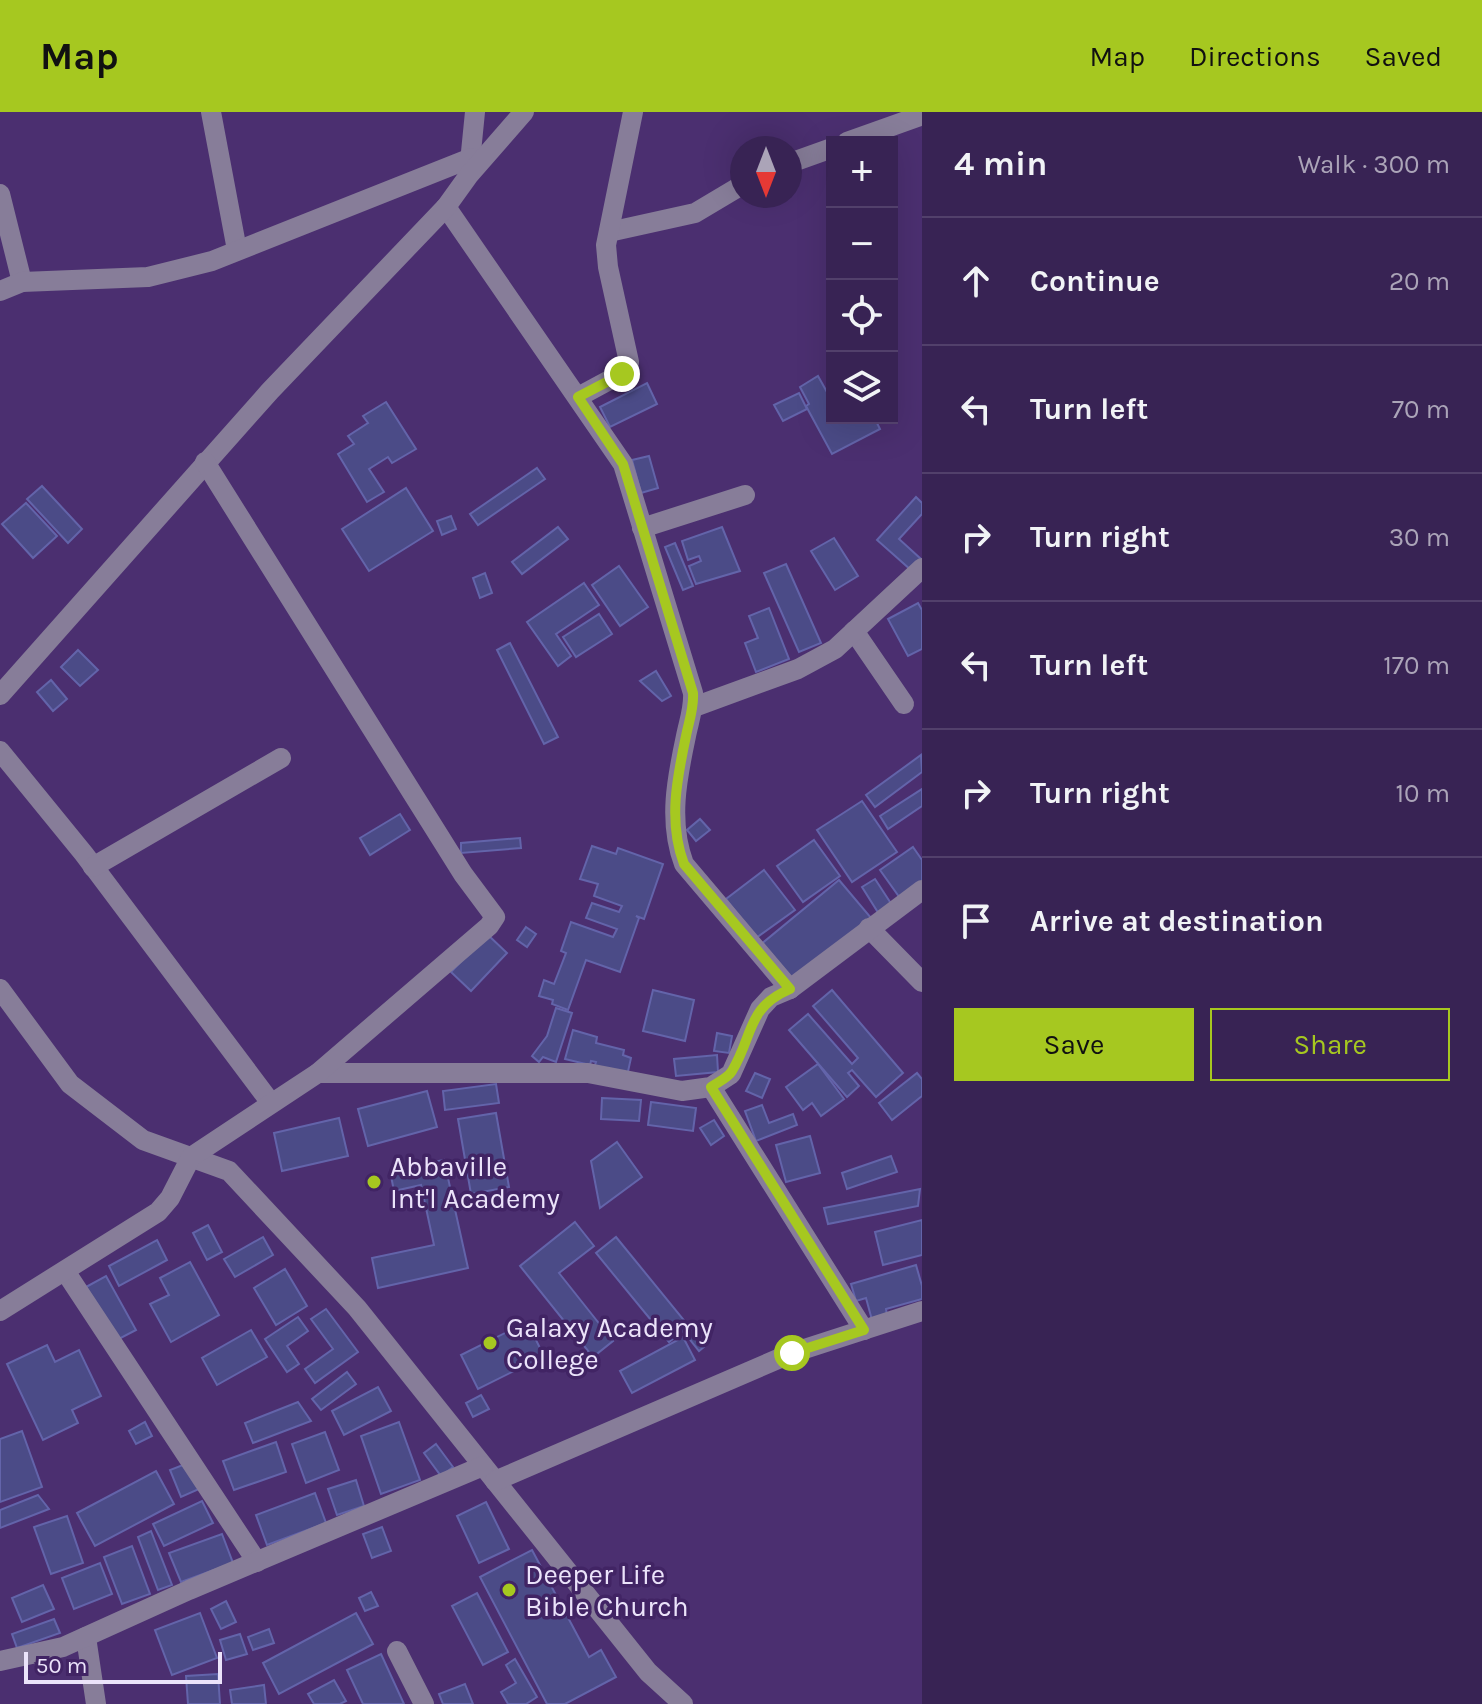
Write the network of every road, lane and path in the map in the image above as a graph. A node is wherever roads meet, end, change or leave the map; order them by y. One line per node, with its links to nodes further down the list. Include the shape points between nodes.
1 (211, 112): 14 (street)
2 (475, 112): 9 (street)
3 (524, 112): 9 (street)
4 (633, 112): 13 (street)
5 (917, 117): 6 (street)
6 (864, 136)
7 (826, 150): 8 (street)
8 (802, 159)
9 (470, 167): 12 (street); 14 (street)
10 (730, 192): 13 (street, via 695,213)
11 (0, 194): 15 (street)
12 (446, 207): 17 (street); 18 (street)
13 (609, 232): 17 (street, via 608,267 628,370)
14 (237, 250): 15 (street, via 148,277)
15 (22, 282): 16 (street)
16 (0, 291)
17 (578, 397): 20 (street, via 623,464)
18 (205, 462): 23 (street); 34 (street, via 495,917)
19 (745, 495): 20 (street)
20 (642, 528): 25 (street)
21 (922, 568): 22 (street)
22 (854, 631): 24 (street); 25 (street, via 835,649 798,669)
23 (0, 695)
24 (904, 704)
25 (694, 707): 33 (street, via 679,767 677,846 684,864)
26 (0, 751): 28 (street)
27 (281, 758): 28 (street)
28 (93, 867): 36 (street)
29 (922, 890): 30 (street)
30 (869, 928): 31 (street); 33 (street)
31 (922, 982)
32 (0, 989): 37 (street, via 70,1084 143,1140)
33 (790, 989): 35 (street, via 760,1009 731,1074)
34 (318, 1073): 35 (street, via 588,1073 682,1091); 36 (street)
35 (711, 1087): 41 (street)
36 (271, 1103): 37 (street)
37 (191, 1157): 38 (street, via 158,1212); 42 (street, via 229,1171 357,1308)
38 (65, 1271): 39 (street); 43 (street)
39 (0, 1311)
40 (922, 1311): 41 (street)
41 (864, 1330): 42 (street, via 792,1353)
42 (489, 1473): 43 (street); 49 (street, via 648,1672)
43 (257, 1562): 44 (street)
44 (86, 1637): 46 (street); 47 (street)
45 (397, 1651): 48 (street)
46 (0, 1661)
47 (96, 1704)
48 (424, 1704)
49 (683, 1704)

